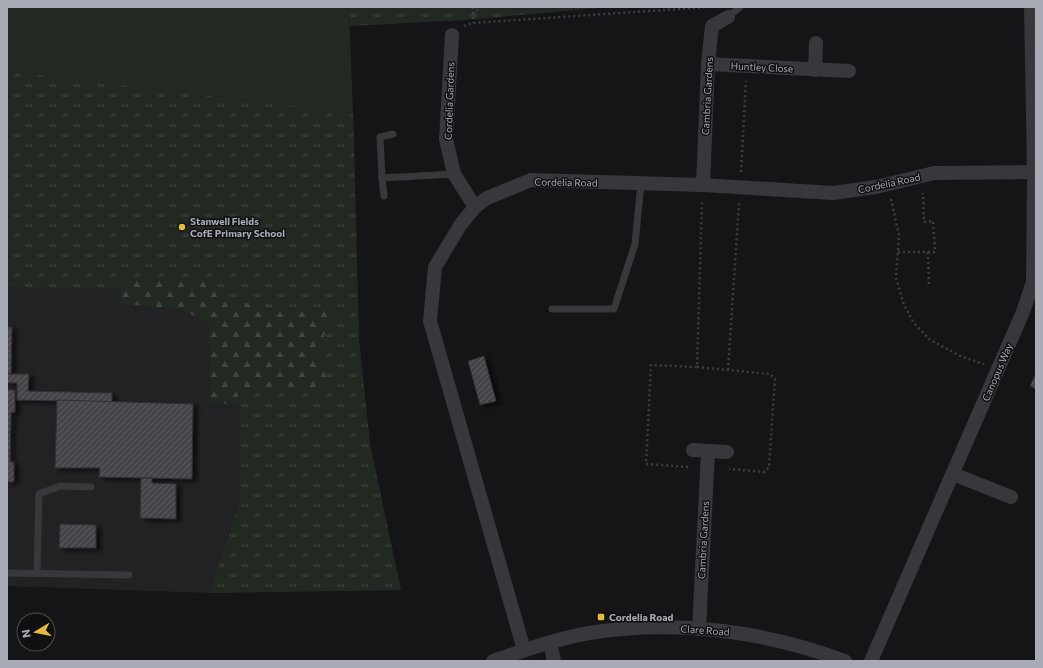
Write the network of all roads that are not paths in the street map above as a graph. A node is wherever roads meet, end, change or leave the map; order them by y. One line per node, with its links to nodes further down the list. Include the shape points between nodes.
1 (740, 7): 3 (lane)
2 (1031, 7): 6 (street, Canopus Way)
3 (728, 17): 7 (street, Cambria Gardens, via 712,26)
4 (452, 35): 12 (street, Cordelia Gardens, via 446,139)
5 (816, 43): 8 (street)
6 (1034, 62): 11 (street, Canopus Way)
7 (708, 64): 8 (street, Huntley Close); 15 (street, Cambria Gardens)
8 (815, 70): 9 (street, Huntley Close)
9 (850, 71)
10 (393, 134): 13 (lane, via 380,137)
11 (1034, 172): 15 (street, Cordelia Road, via 934,173 876,187 833,193); 18 (street, Canopus Way)
12 (454, 174): 13 (lane); 17 (street, Cordelia Gardens)
13 (382, 178): 16 (lane)
14 (641, 183): 15 (street, Cordelia Road); 17 (street, Cordelia Road, via 531,180 487,198); 19 (lane, via 635,244 614,309)
15 (703, 184)
16 (384, 196)
17 (475, 207): 31 (street, Cordelia Road, via 461,224 435,267 430,321)
18 (1034, 282): 23 (street, Canopus Way)
19 (552, 309)
20 (693, 450): 21 (street)
21 (708, 451): 22 (street); 29 (street, Cambria Gardens)
22 (727, 452)
23 (953, 474): 25 (street); 35 (street, Canopus Way)
24 (91, 487): 27 (lane, via 60,486 39,494)
25 (1011, 497)
26 (7, 572): 27 (lane)
27 (37, 573): 28 (lane)
28 (129, 575)
29 (699, 629): 30 (street, Clare Road, via 628,629 589,633); 32 (street, Clare Road, via 778,640)
30 (550, 642): 31 (street, Clare Road); 34 (street)
31 (524, 650): 33 (street, Clare Road)
32 (843, 660)
33 (495, 661)
34 (554, 661)
35 (870, 661)

